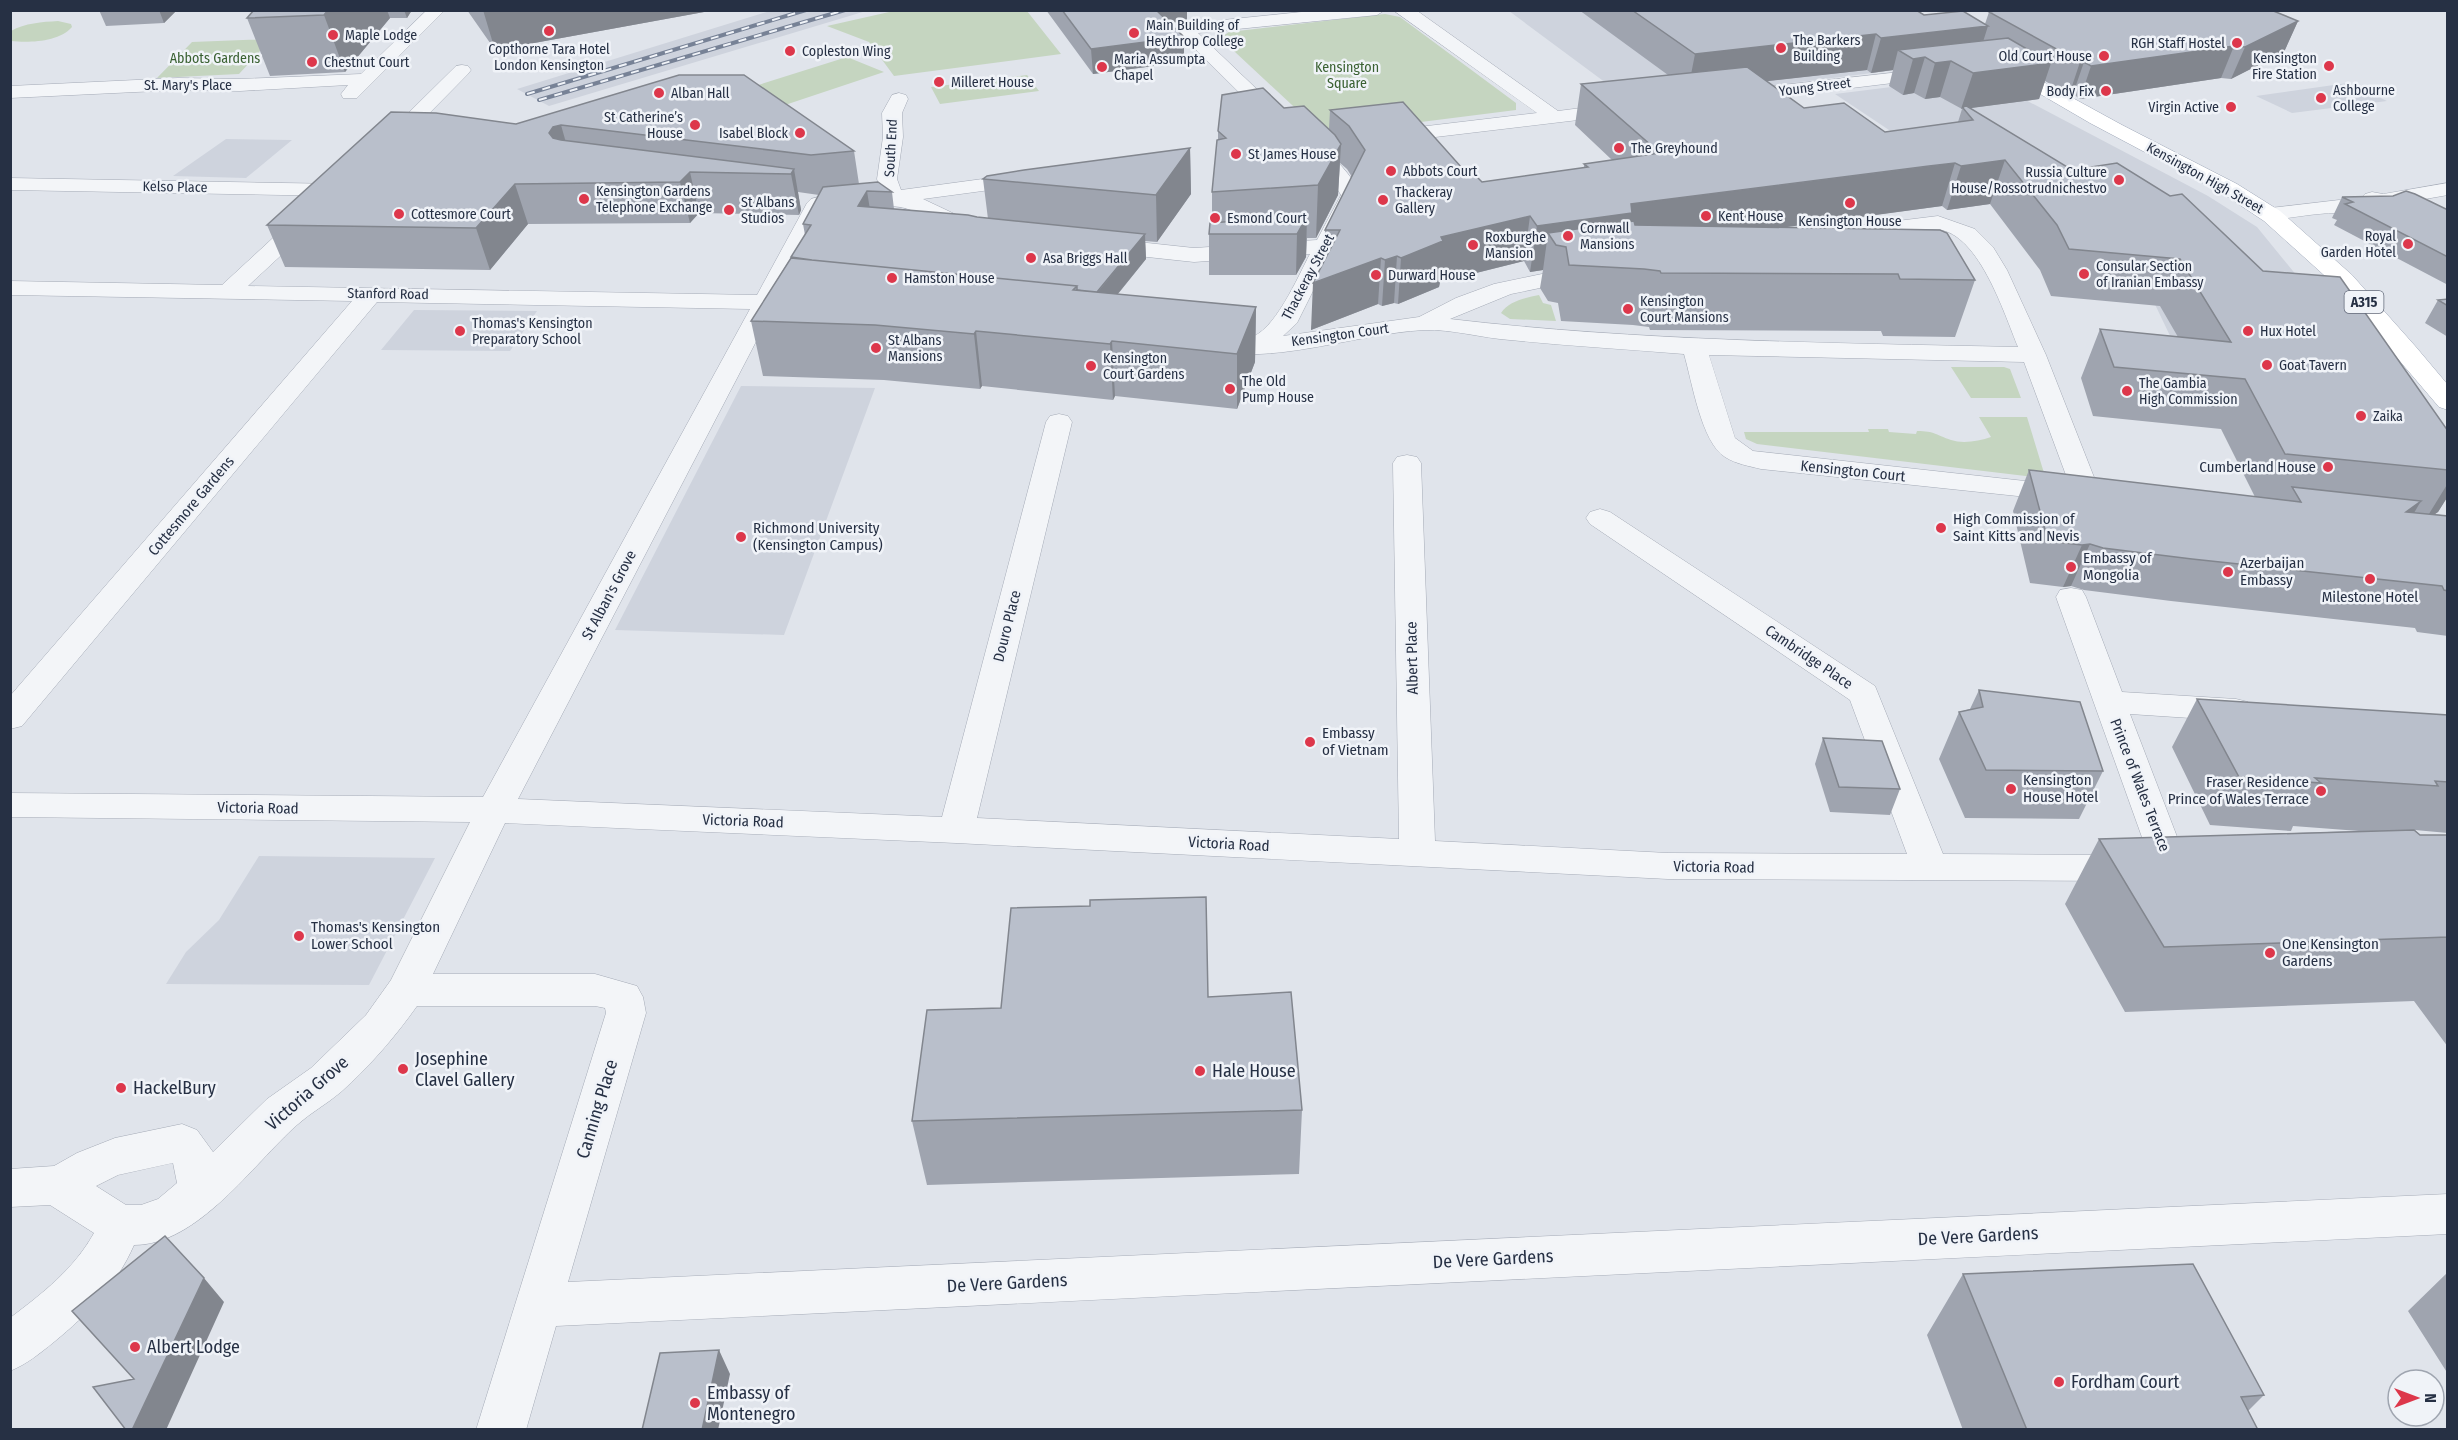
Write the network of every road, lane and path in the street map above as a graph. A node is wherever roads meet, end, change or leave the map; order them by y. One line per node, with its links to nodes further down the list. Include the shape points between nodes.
1 (437, 10): 7 (street)
2 (1377, 10): 16 (street, via 1186,31)
3 (1401, 10): 13 (street)
4 (1996, 64): 24 (main road, Kensington High Street / A315)
5 (462, 70): 17 (street)
6 (1957, 71): 10 (street, Young Street)
7 (365, 80): 8 (street, St. Mary's Place); 11 (street)
8 (10, 92)
9 (899, 99): 21 (street, South End, via 892,113 887,179)
10 (1714, 99)
11 (340, 104)
12 (1634, 108): 13 (street)
13 (1556, 117): 14 (street)
14 (1365, 139)
15 (1329, 144): 16 (street)
16 (1305, 146): 28 (street, Thackeray Street, via 1340,176 1351,195)
17 (377, 154)
18 (1041, 177): 21 (street)
19 (10, 184): 31 (street, Kelso Place, via 346,182)
20 (2448, 189): 24 (street, via 2383,200 2382,208 2375,209 2339,206)
21 (892, 197): 23 (street); 25 (street, via 916,204 962,228)
22 (795, 200): 23 (street)
23 (819, 203): 33 (street, St Alban's Grove)
24 (2270, 214): 40 (main road, Kensington High Street / A315, via 2324,260 2377,315)
25 (992, 234)
26 (1810, 239): 39 (street, Kensington Court, via 1928,222 1957,228 1985,252 1996,270)
27 (1075, 243): 28 (street, via 1194,255)
28 (1323, 246): 37 (street, Thackeray Street, via 1285,323)
29 (1610, 268): 35 (street, Kensington Court, via 1492,290)
30 (10, 288): 31 (street, Stanford Road)
31 (229, 291): 32 (street, Stanford Road)
32 (372, 293): 33 (street, Stanford Road); 47 (street, Cottesmore Gardens)
33 (766, 302): 34 (street, Stanford Road); 49 (street, St Alban's Grove)
34 (837, 306)
35 (1425, 323): 37 (street, Kensington Court); 38 (street, Kensington Court)
36 (1182, 341): 37 (street, Kensington Court)
37 (1255, 346)
38 (1694, 347): 39 (street, Kensington Court); 39 (street, Kensington Court, via 1722,439 1740,456 2099,497)
39 (2034, 355)
40 (2448, 402)
41 (1059, 422): 50 (street, Douro Place)
42 (1407, 463): 51 (street, Albert Place)
43 (1600, 518): 52 (street, Cambridge Place, via 1864,694)
44 (2071, 597): 45 (street, Prince of Wales Terrace)
45 (2109, 702): 46 (street, Prince of Wales Terrace); 53 (street, Prince of Wales Terrace)
46 (2260, 711)
47 (10, 718)
48 (10, 805): 49 (street, Victoria Road)
49 (494, 810): 50 (street, Victoria Road); 55 (street, St Alban's Grove)
50 (956, 830): 51 (street, Victoria Road)
51 (1417, 854): 52 (street, Victoria Road, via 1668,866)
52 (1930, 867): 53 (street, Victoria Road)
53 (2171, 868): 54 (street, Victoria Road)
54 (2208, 868)
55 (406, 990): 58 (street, Victoria Grove, via 380,1026 326,1080 282,1112); 61 (street, Canning Place, via 595,990 623,997 626,1012)
56 (61, 1185): 57 (street); 58 (street, via 115,1157 182,1143 200,1170); 60 (street, via 69,1195)
57 (10, 1188)
58 (200, 1190): 60 (street, Victoria Grove, via 157,1222)
59 (2448, 1214): 61 (street, De Vere Gardens)
60 (120, 1225): 62 (street, via 106,1260 87,1284)
61 (538, 1305): 63 (street, Canning Place)
62 (10, 1348)
63 (501, 1430)

